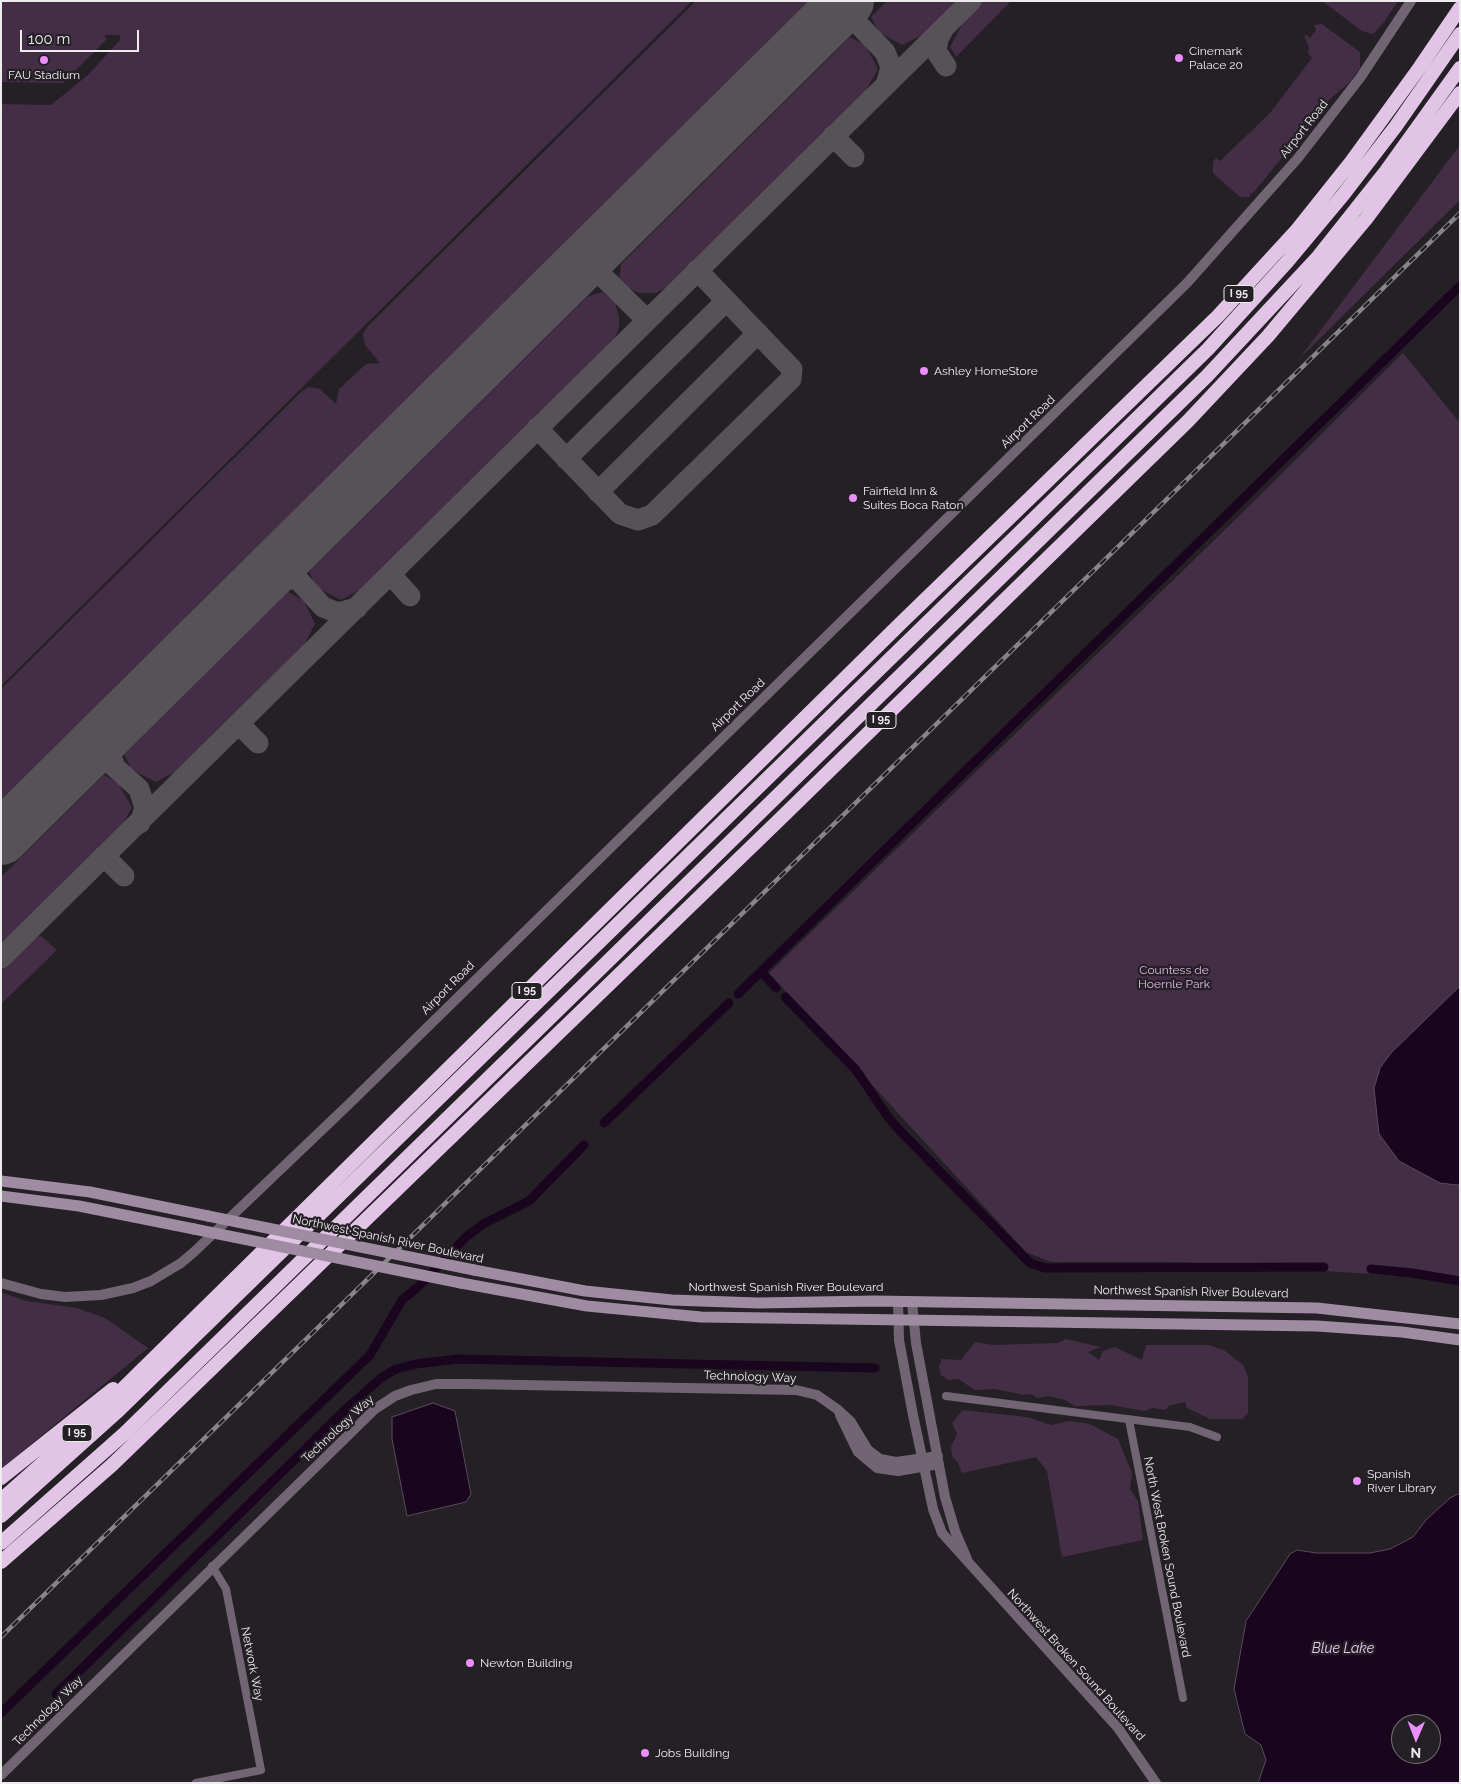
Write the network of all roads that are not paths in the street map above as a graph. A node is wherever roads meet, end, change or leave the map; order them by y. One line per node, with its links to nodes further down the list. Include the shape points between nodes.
1 (1411, 1): 12 (street, Airport Road, via 1360,78 1298,158 1187,283 194,1252 151,1281 101,1295 57,1296)
2 (1460, 8): 6 (highway, I 95, via 1369,139 1259,272 1218,316)
3 (1460, 34): 7 (highway, via 1380,148 1325,218 1255,298 1187,369)
4 (1460, 68): 9 (highway, via 1352,214 1260,320 1200,383)
5 (1460, 93): 8 (highway, I 95, via 1366,219 1268,336 1181,427)
6 (904, 620): 7 (highway); 23 (highway, I 95)
7 (819, 729): 31 (highway, via 98,1430)
8 (778, 821): 9 (highway); 33 (highway, I 95, via 118,1459)
9 (683, 886): 32 (highway, via 125,1432)
10 (1, 1181): 13 (main road, Northwest Spanish River Boulevard, bridge, via 90,1192 585,1291 672,1300)
11 (1, 1196): 17 (main road, bridge, via 89,1208 558,1302 671,1315 762,1320)
12 (1, 1282)
13 (898, 1302): 14 (main road, Northwest Spanish River Boulevard); 17 (street, Northwest Broken Sound Boulevard)
14 (912, 1302): 15 (main road, Northwest Spanish River Boulevard, via 1208,1305); 18 (street, Northwest Broken Sound Boulevard)
15 (1339, 1310): 16 (main road, Northwest Spanish River Boulevard); 20 (main road)
16 (1352, 1311): 19 (main road, Northwest Spanish River Boulevard); 21 (main road)
17 (898, 1321): 18 (main road); 28 (street, Northwest Broken Sound Boulevard)
18 (913, 1322): 20 (main road); 27 (street, Northwest Broken Sound Boulevard)
19 (1460, 1324)
20 (1338, 1327): 21 (main road)
21 (1352, 1328): 22 (main road)
22 (1460, 1340)
23 (150, 1362): 29 (highway, via 78,1414); 30 (highway, I 95, via 75,1435)
24 (946, 1396): 25 (street)
25 (1129, 1420): 26 (street, via 1190,1427); 36 (street, North West Broken Sound Boulevard)
26 (1217, 1437)
27 (938, 1460): 28 (street, Technology Way); 35 (street, Northwest Broken Sound Boulevard, via 955,1531)
28 (922, 1463): 34 (street, Technology Way, via 893,1471 872,1465 858,1452 837,1409 817,1396 788,1389 467,1384 419,1387 395,1396 375,1409); 35 (street, Northwest Broken Sound Boulevard, via 942,1533)
29 (1, 1478)
30 (1, 1500)
31 (1, 1516)
32 (1, 1543)
33 (1, 1562)
34 (212, 1566): 37 (street, Technology Way); 38 (street, Network Way, via 226,1589 261,1770)
35 (972, 1569): 39 (street, Northwest Broken Sound Boulevard, via 1118,1728)
36 (1183, 1698)
37 (1, 1775)
38 (196, 1783)
39 (1156, 1783)

